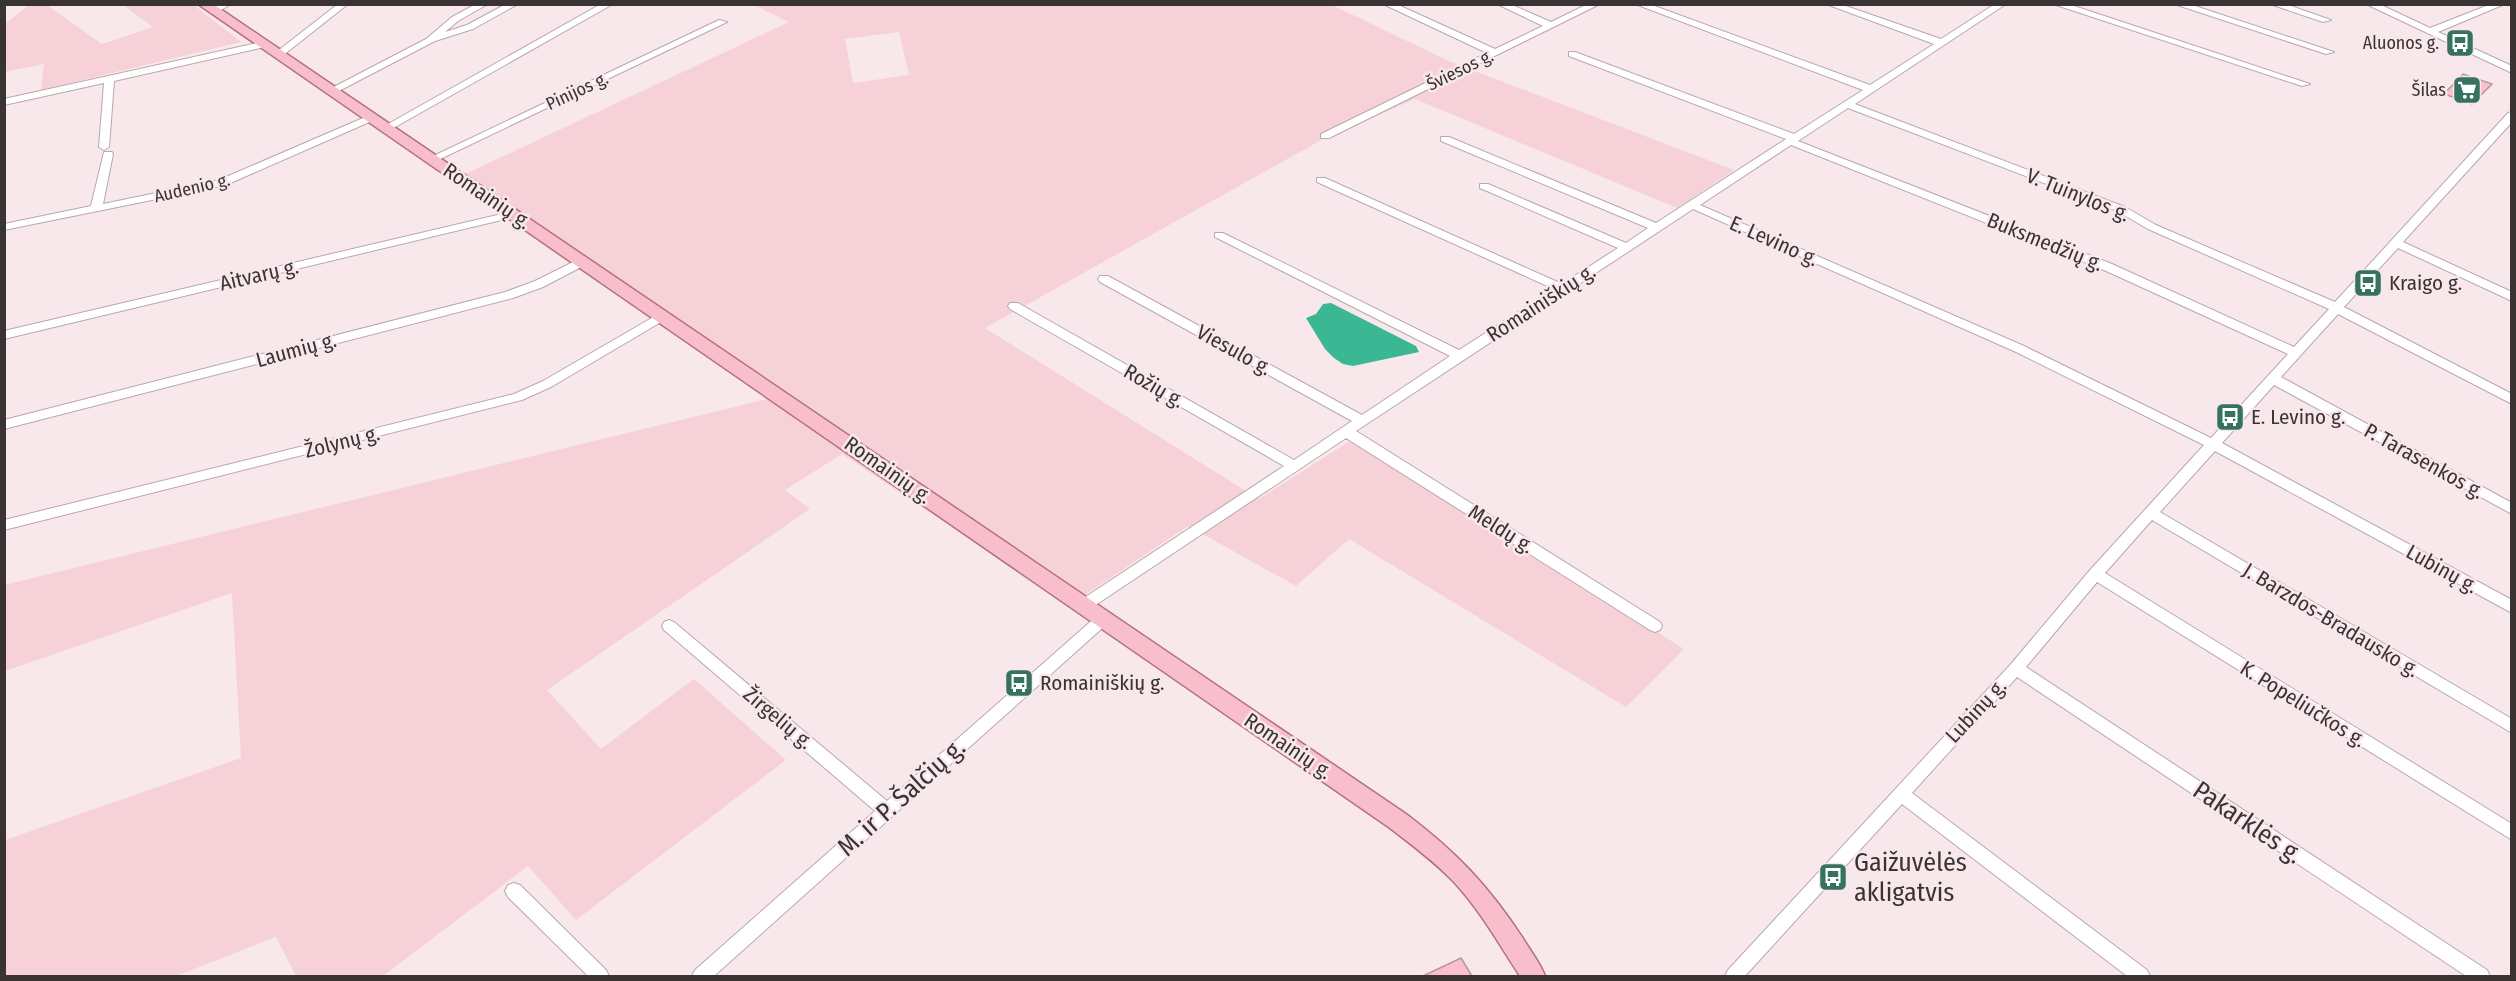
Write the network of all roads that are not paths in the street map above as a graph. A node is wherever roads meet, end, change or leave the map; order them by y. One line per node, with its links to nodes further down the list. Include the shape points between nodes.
1 (227, 4): 17 (street)
2 (344, 4): 29 (street)
3 (484, 4): 23 (street, via 454,19)
4 (514, 4): 23 (street, via 470,27)
5 (609, 4): 39 (street)
6 (1387, 4): 27 (street)
7 (1501, 4): 21 (street)
8 (1596, 4): 21 (street, Šviesos g.)
9 (1639, 4): 33 (street)
10 (1830, 4): 24 (street)
11 (2002, 4): 24 (street, Romainiškių g.)
12 (2057, 4): 32 (street)
13 (2178, 4): 26 (street)
14 (2274, 4): 19 (street)
15 (2370, 4): 22 (street)
16 (2498, 5): 18 (street); 22 (street)
17 (208, 8): 25 (main road, Romainių g.)
18 (2511, 14)
19 (2326, 20)
20 (722, 22): 43 (street, Pinijos g.)
21 (1551, 26): 27 (street, Šviesos g.)
22 (2430, 32): 30 (street)
23 (429, 41): 34 (street)
24 (1942, 43): 33 (street, Romainiškių g.)
25 (262, 45): 29 (main road, Romainių g.); 31 (street)
26 (2329, 52)
27 (1495, 53): 40 (street, Šviesos g.)
28 (1572, 54): 42 (street, Buksmedžių g.)
29 (279, 55): 34 (main road, Romainių g.)
30 (2511, 70)
31 (110, 78): 35 (street); 47 (street, via 106,151)
32 (2305, 84)
33 (1872, 90): 36 (street, Romainiškių g.)
34 (331, 91): 38 (main road, Romainių g.)
35 (4, 102)
36 (1848, 105): 42 (street, Romainiškių g.); 59 (street, V. Tuinylos g., via 2121,209 2152,227)
37 (2511, 115): 52 (street, Lubinų g.)
38 (370, 118): 39 (main road, Romainių g.); 47 (street, Audenio g., via 229,180)
39 (386, 128): 43 (main road, Romainių g.)
40 (1325, 136)
41 (1445, 139): 50 (street)
42 (1792, 139): 46 (street, Romainiškių g.); 62 (street, Buksmedžių g., via 2108,267)
43 (432, 159): 48 (main road, Romainių g.)
44 (1321, 180): 56 (street)
45 (1484, 186): 53 (street)
46 (1692, 205): 50 (street, Romainiškių g.); 69 (street, E. Levino g., via 2020,350)
47 (96, 209): 49 (street, Audenio g.)
48 (514, 214): 54 (main road, Romainių g.); 61 (street, Aitvarų g.)
49 (4, 228)
50 (1658, 228): 53 (street, Romainiškių g.)
51 (1219, 235): 63 (street)
52 (2396, 243): 57 (street); 59 (street, Lubinų g.)
53 (1628, 248): 56 (street, Romainiškių g.)
54 (583, 261): 60 (main road, Romainių g.); 67 (street, Laumių g., via 509,295)
55 (1104, 279): 66 (street, Viesulo g.)
56 (1563, 289): 63 (street, Romainiškių g.)
57 (2511, 297)
58 (1014, 306): 70 (street, Rožių g.)
59 (2337, 309): 62 (street, Lubinų g.); 65 (street)
60 (662, 316): 73 (street, Žolynų g., via 518,397); 75 (main road, Romainių g.)
61 (4, 336)
62 (2297, 353): 64 (street, Lubinų g.)
63 (1460, 356): 66 (street, Romainiškių g.)
64 (2274, 379): 69 (street, Lubinų g.); 71 (street, P. Tarasenkos g.)
65 (2511, 400)
66 (1363, 421): 68 (street, Romainiškių g.)
67 (4, 425)
68 (1347, 432): 70 (street, Romainiškių g.); 79 (street, Meldų g.)
69 (2215, 444): 72 (street, Lubinų g.); 76 (street, Lubinų g.)
70 (1294, 466): 75 (street, Romainiškių g.)
71 (2511, 509)
72 (2151, 513): 74 (street, Lubinų g.); 81 (street, J. Barzdos-Bradausko g.)
73 (4, 525)
74 (2096, 574): 80 (street, Lubinų g.); 84 (street, K. Popeliučkos g.)
75 (1083, 606): 77 (main road, Romainių g.)
76 (2511, 607)
77 (1103, 619): 83 (street, M. ir P. Šalčių g.); 88 (main road, Romainių g., via 1398,821 1446,860 1494,915)
78 (669, 626): 83 (street, Žirgelių g.)
79 (1655, 626)
80 (2016, 668): 82 (street, Lubinų g.); 91 (street, Pakarklės g.)
81 (2511, 727)
82 (1900, 793): 89 (street, Lubinų g.); 90 (street)
83 (886, 810): 87 (street, M. ir P. Šalčių g.)
84 (2511, 833)
85 (514, 891): 86 (street)
86 (600, 976)
87 (700, 976)
88 (1533, 976)
89 (1734, 976)
90 (2141, 976)
91 (2481, 976)

